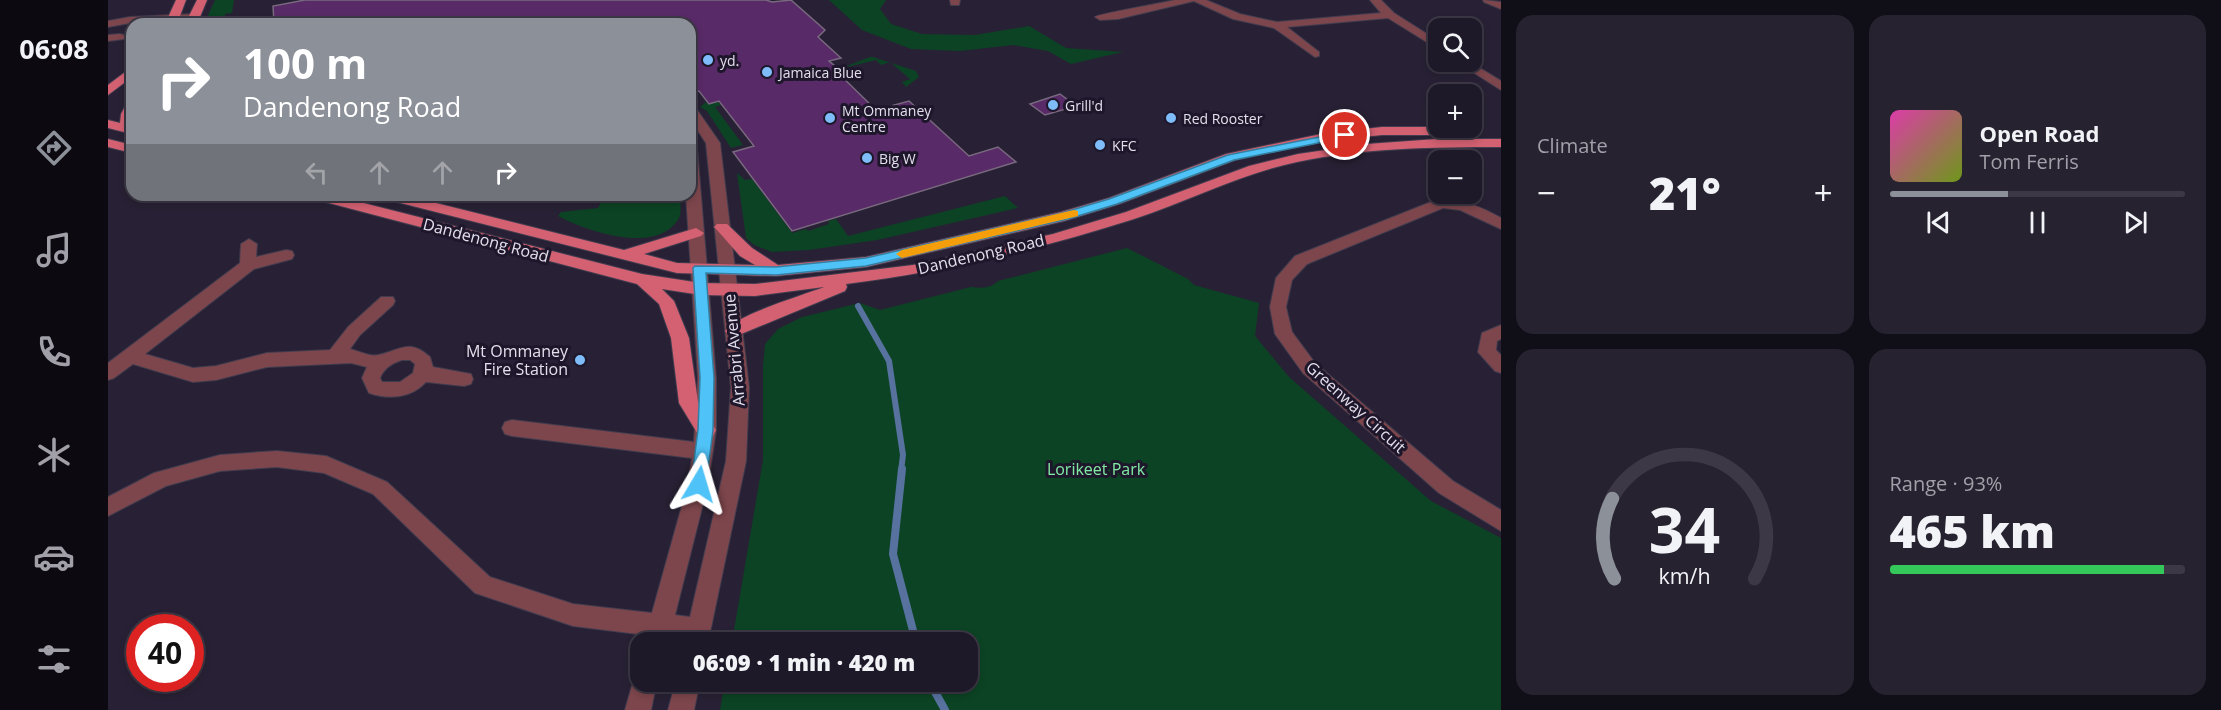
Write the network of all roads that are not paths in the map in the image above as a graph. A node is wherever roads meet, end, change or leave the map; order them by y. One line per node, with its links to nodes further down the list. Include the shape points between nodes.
1 (181, 0): 13 (main road)
2 (202, 0): 14 (main road)
3 (1190, 0): 10 (street)
4 (1198, 0): 17 (street, via 1241,19)
5 (1375, 0): 9 (street)
6 (1488, 0): 7 (street)
7 (1501, 6)
8 (134, 8): 12 (street)
9 (1390, 15): 17 (street); 18 (street)
10 (1100, 17)
11 (126, 18): 15 (street)
12 (126, 18)
13 (174, 18)
14 (194, 18)
15 (124, 21): 16 (street)
16 (108, 24)
17 (1277, 25): 19 (street)
18 (1428, 40)
19 (1315, 54)
20 (126, 66): 23 (main road)
21 (1479, 72): 24 (street)
22 (126, 76): 26 (main road)
23 (108, 77)
24 (1501, 86)
25 (126, 90): 27 (main road)
26 (108, 91)
27 (108, 103)
28 (696, 119): 39 (street, Arrabri Avenue, via 713,143)
29 (108, 124): 30 (main road)
30 (126, 128)
31 (1501, 131): 47 (main road, Dandenong Road, via 1382,131 1326,137 1232,157 1064,216 866,262)
32 (108, 142): 34 (main road)
33 (1501, 143): 48 (main road, Dandenong Road, via 1379,147 1298,158 1231,177 1093,228 913,270)
34 (126, 146)
35 (338, 201): 49 (main road, Dandenong Road)
36 (410, 201): 43 (main road, Dandenong Road)
37 (694, 201): 40 (street, Arrabri Avenue)
38 (1501, 224): 66 (street, Greenway Circuit, via 1458,203 1441,203 1301,260 1284,278 1278,307 1284,334 1309,368 1446,487)
39 (722, 227): 46 (street, Arrabri Avenue); 47 (main road, via 746,252)
40 (696, 233): 43 (main road); 44 (street, Arrabri Avenue)
41 (249, 244): 45 (street)
42 (286, 255): 45 (street)
43 (622, 255): 44 (main road, Dandenong Road, via 677,268)
44 (699, 262): 46 (main road, Dandenong Road); 50 (street, Arrabri Avenue)
45 (248, 265): 55 (street)
46 (727, 270): 47 (main road, Dandenong Road); 51 (street, Arrabri Avenue)
47 (776, 271)
48 (860, 278): 51 (main road, Dandenong Road); 53 (main road)
49 (642, 280): 50 (main road, Dandenong Road); 63 (main road, via 666,301 681,338 689,404)
50 (700, 289): 51 (main road, Dandenong Road); 63 (street, Arrabri Avenue, via 707,378)
51 (729, 291): 53 (street, Arrabri Avenue)
52 (387, 301): 56 (street, via 354,331)
53 (734, 331): 69 (street, Arrabri Avenue, via 740,387 736,461)
54 (1501, 331): 58 (street, via 1488,338 1487,352)
55 (130, 356): 56 (street, via 193,375 267,360); 59 (street)
56 (336, 356): 57 (street)
57 (380, 363): 60 (street, via 399,354 415,354 424,362); 60 (street, via 371,378 376,388 383,391 408,386)
58 (1501, 366)
59 (108, 373)
60 (421, 375): 61 (street)
61 (464, 380)
62 (512, 428): 64 (street)
63 (706, 430): 64 (street, Arrabri Avenue)
64 (702, 451): 68 (street, Arrabri Avenue, via 699,484)
65 (108, 507): 67 (street, via 161,479 220,463 277,459 326,465 380,488 483,585 573,615)
66 (1501, 521)
67 (653, 632)
68 (658, 632)
69 (698, 632)
70 (642, 692): 72 (street)
71 (685, 692): 73 (street)
72 (638, 710)
73 (681, 710)

